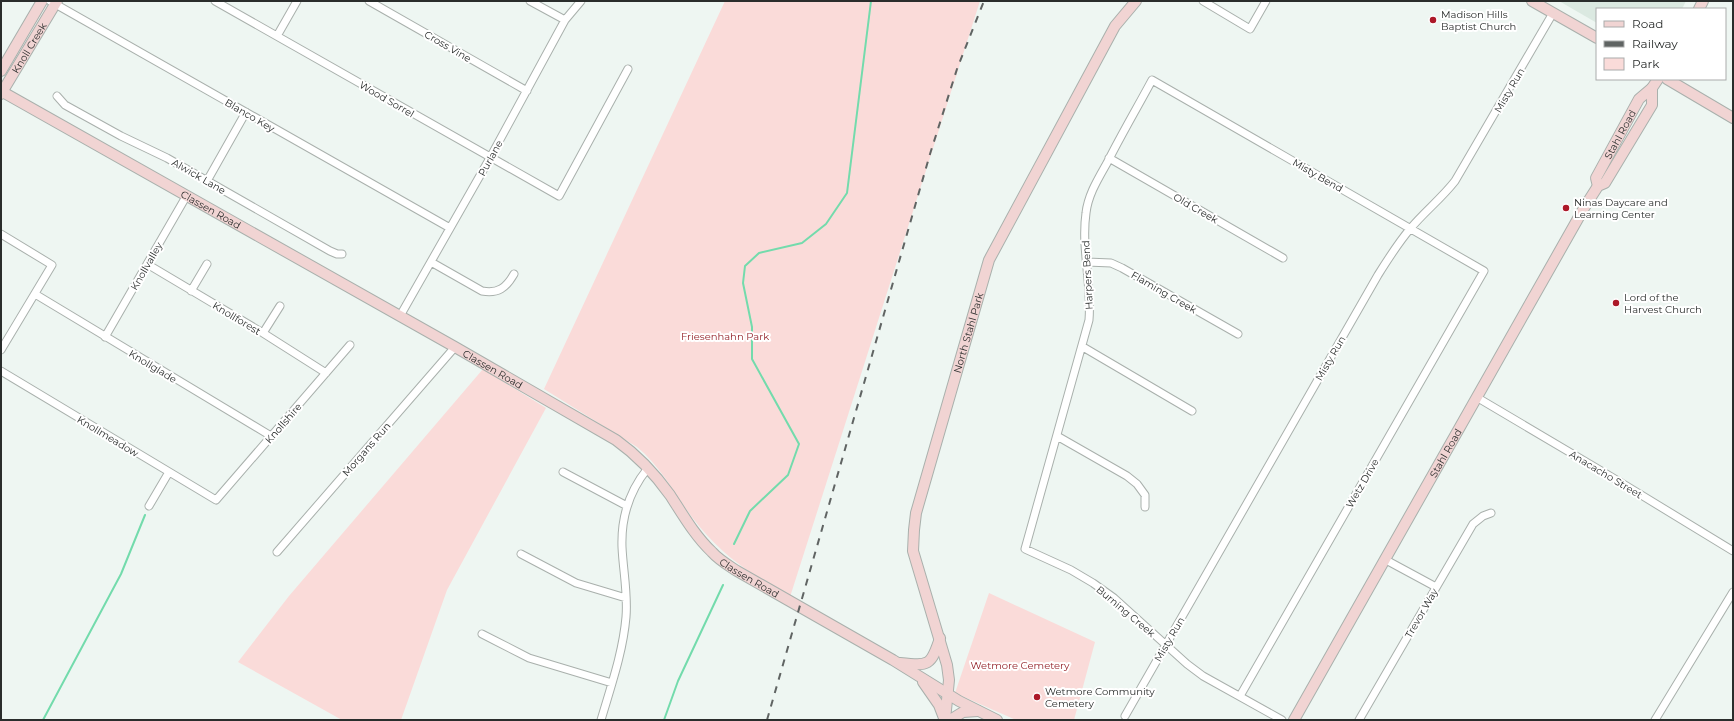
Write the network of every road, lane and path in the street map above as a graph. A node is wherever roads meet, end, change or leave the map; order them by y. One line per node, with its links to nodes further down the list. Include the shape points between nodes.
1 (42, 1): 17 (street, Knoll Creek)
2 (215, 1): 14 (street, Wood Sorrel)
3 (297, 1): 14 (street)
4 (369, 1): 21 (street, Cross Vine)
5 (530, 1): 13 (street)
6 (581, 1): 13 (street, Purlane)
7 (1136, 1): 75 (street, North Stahl Park, via 1115,26 1104,45 989,260 916,513 915,558)
8 (1203, 1): 9 (street, via 1250,29)
9 (1266, 1)
10 (1532, 1): 12 (street)
11 (54, 2): 22 (street, Knoll Creek); 24 (street, Blanco Key)
12 (1553, 13): 15 (street); 31 (street, Misty Run, via 1455,181 1442,198)
13 (565, 20): 21 (street, Purlane)
14 (277, 36): 26 (street, Wood Sorrel)
15 (1596, 37)
16 (628, 69): 26 (street, Wood Sorrel, via 559,196)
17 (1, 71)
18 (1152, 80): 27 (street, Harpers Bend); 31 (street, Misty Bend)
19 (1669, 80): 25 (street)
20 (1655, 83): 54 (street, Stahl Road, via 1652,105 1605,183 1598,186)
21 (527, 90): 26 (street, Purlane)
22 (2, 92): 29 (street, Classen Road)
23 (57, 96): 28 (street, Alwick Lane, via 65,105)
24 (246, 112): 28 (street); 30 (street, Blanco Key)
25 (1733, 118)
26 (490, 158): 30 (street, Purlane)
27 (1109, 158): 34 (street, Old Creek); 36 (street, Harpers Bend, via 1090,194 1086,212)
28 (207, 181): 33 (street, Alwick Lane, via 330,251)
29 (187, 195): 37 (street, Knollvalley); 44 (street, Classen Road)
30 (450, 228): 35 (street, Purlane)
31 (1410, 228): 39 (street, Misty Bend); 76 (street, Misty Run, via 1378,275)
32 (1, 234): 42 (street, via 52,265)
33 (342, 254)
34 (1283, 258)
35 (431, 262): 40 (street, via 490,293 503,289); 44 (street, Purlane)
36 (1087, 262): 46 (street, Flaming Creek, via 1111,263 1122,268); 50 (street, Harpers Bend, via 1090,310)
37 (147, 264): 41 (street, Knollforest); 47 (street, Knollvalley)
38 (207, 264): 41 (street)
39 (1484, 270): 81 (street, Wetz Drive)
40 (514, 274)
41 (191, 291): 45 (street, Knollforest)
42 (35, 294): 47 (street, Knollglade); 51 (street)
43 (280, 306): 45 (street)
44 (400, 316): 49 (street, Classen Road)
45 (263, 333): 53 (street, Knollforest)
46 (1238, 334)
47 (105, 337): 56 (street, Knollglade)
48 (350, 345): 53 (street, Knollshire)
49 (455, 347): 58 (street, Classen Road, via 616,440); 68 (street, Morgans Run)
50 (1082, 347): 55 (street); 57 (street, Harpers Bend)
51 (1, 350)
52 (1, 371): 59 (street, Knollmeadow)
53 (326, 373): 56 (street, Knollshire)
54 (1478, 398): 67 (street, Anacacho Street); 70 (street, Stahl Road)
55 (1192, 411)
56 (271, 436): 61 (street, Knollshire)
57 (1057, 436): 64 (street, via 1132,480 1145,494); 66 (street, Harpers Bend)
58 (648, 468): 63 (street, via 639,479); 77 (street, Classen Road, via 691,527 718,558)
59 (169, 472): 61 (street, Knollmeadow); 62 (street)
60 (563, 472): 63 (street)
61 (216, 500)
62 (149, 506)
63 (627, 506): 73 (street, via 622,547)
64 (1145, 507)
65 (1491, 513): 71 (street, Trevor Way, via 1473,524)
66 (1025, 549): 76 (street, Burning Creek, via 1093,583)
67 (1733, 551)
68 (277, 552)
69 (521, 554): 73 (street, via 576,583)
70 (1386, 560): 71 (street); 89 (street, Stahl Road)
71 (1436, 587): 90 (street, Trevor Way)
72 (1733, 592): 91 (street)
73 (626, 598): 79 (street, via 623,637)
74 (482, 634): 79 (street, via 529,658)
75 (940, 638): 77 (street, via 934,656 929,662 918,665); 80 (street, North Stahl Park, via 947,665)
76 (1166, 644): 81 (street, Burning Creek, via 1203,676); 83 (street, Misty Run)
77 (898, 663): 78 (street, Classen Road)
78 (919, 677): 80 (street, Classen Road); 85 (street, via 936,700)
79 (612, 683): 84 (street)
80 (948, 694): 82 (street, Classen Road); 85 (street)
81 (1240, 696): 88 (street, Burning Creek)
82 (980, 712): 86 (street, via 964,712); 87 (street, Classen Road)
83 (1125, 716)
84 (601, 720)
85 (945, 720)
86 (950, 720)
87 (997, 720)
88 (1282, 720)
89 (1294, 720)
90 (1360, 720)
91 (1655, 720)

